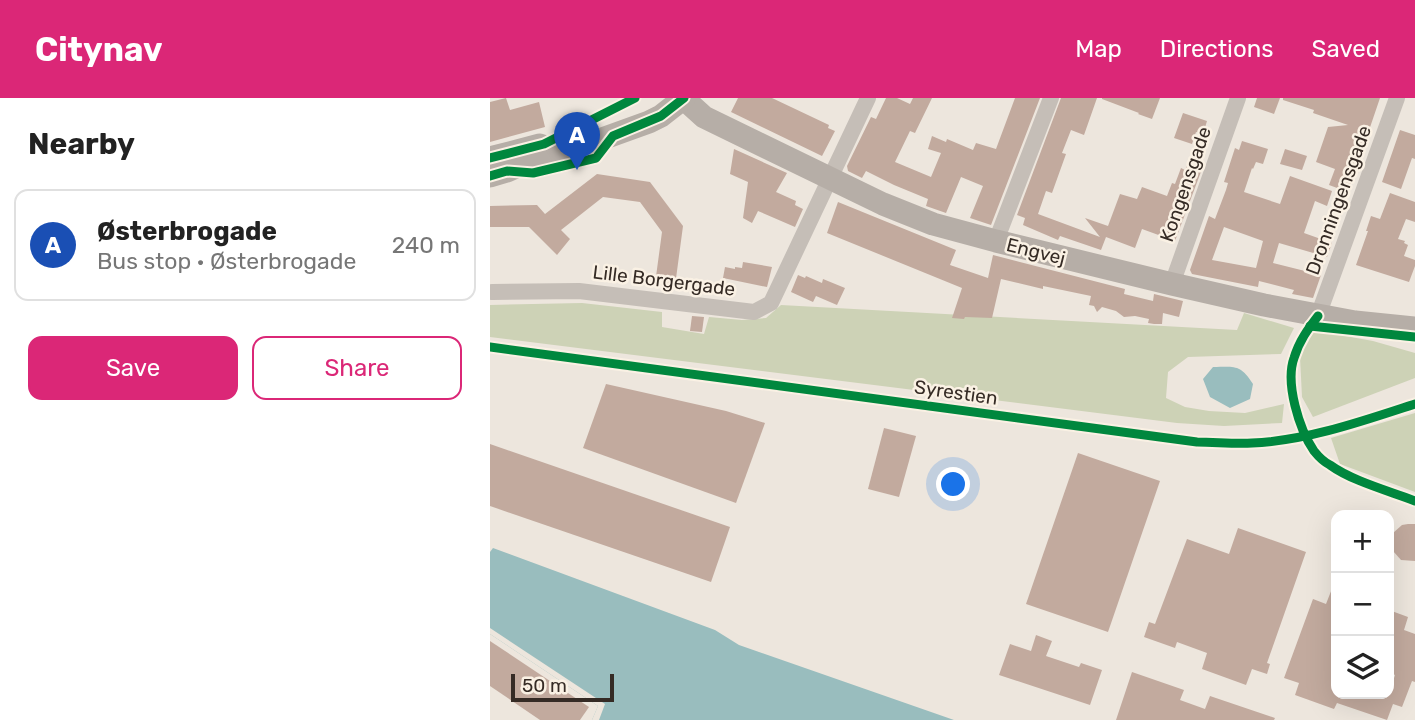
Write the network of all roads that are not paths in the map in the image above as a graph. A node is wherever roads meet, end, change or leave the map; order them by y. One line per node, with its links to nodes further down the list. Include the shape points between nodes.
1 (663, 98): 7 (street, via 594,134)
2 (684, 98): 8 (street, via 649,122); 9 (street, Engvej, via 700,114)
3 (868, 98): 9 (street, Lille Borgergade)
4 (1051, 98): 10 (street)
5 (1238, 98): 11 (street, Kongensgade)
6 (1397, 98): 13 (street, Dronningensgade)
7 (490, 158)
8 (490, 176)
9 (830, 179): 10 (street, Engvej, via 933,224); 12 (street, Lille Borgergade, via 771,303 754,312 579,291)
10 (996, 241): 11 (street, Engvej)
11 (1172, 284): 13 (street, Engvej)
12 (492, 292)
13 (1318, 316): 14 (street, Engvej)
14 (1415, 328)

